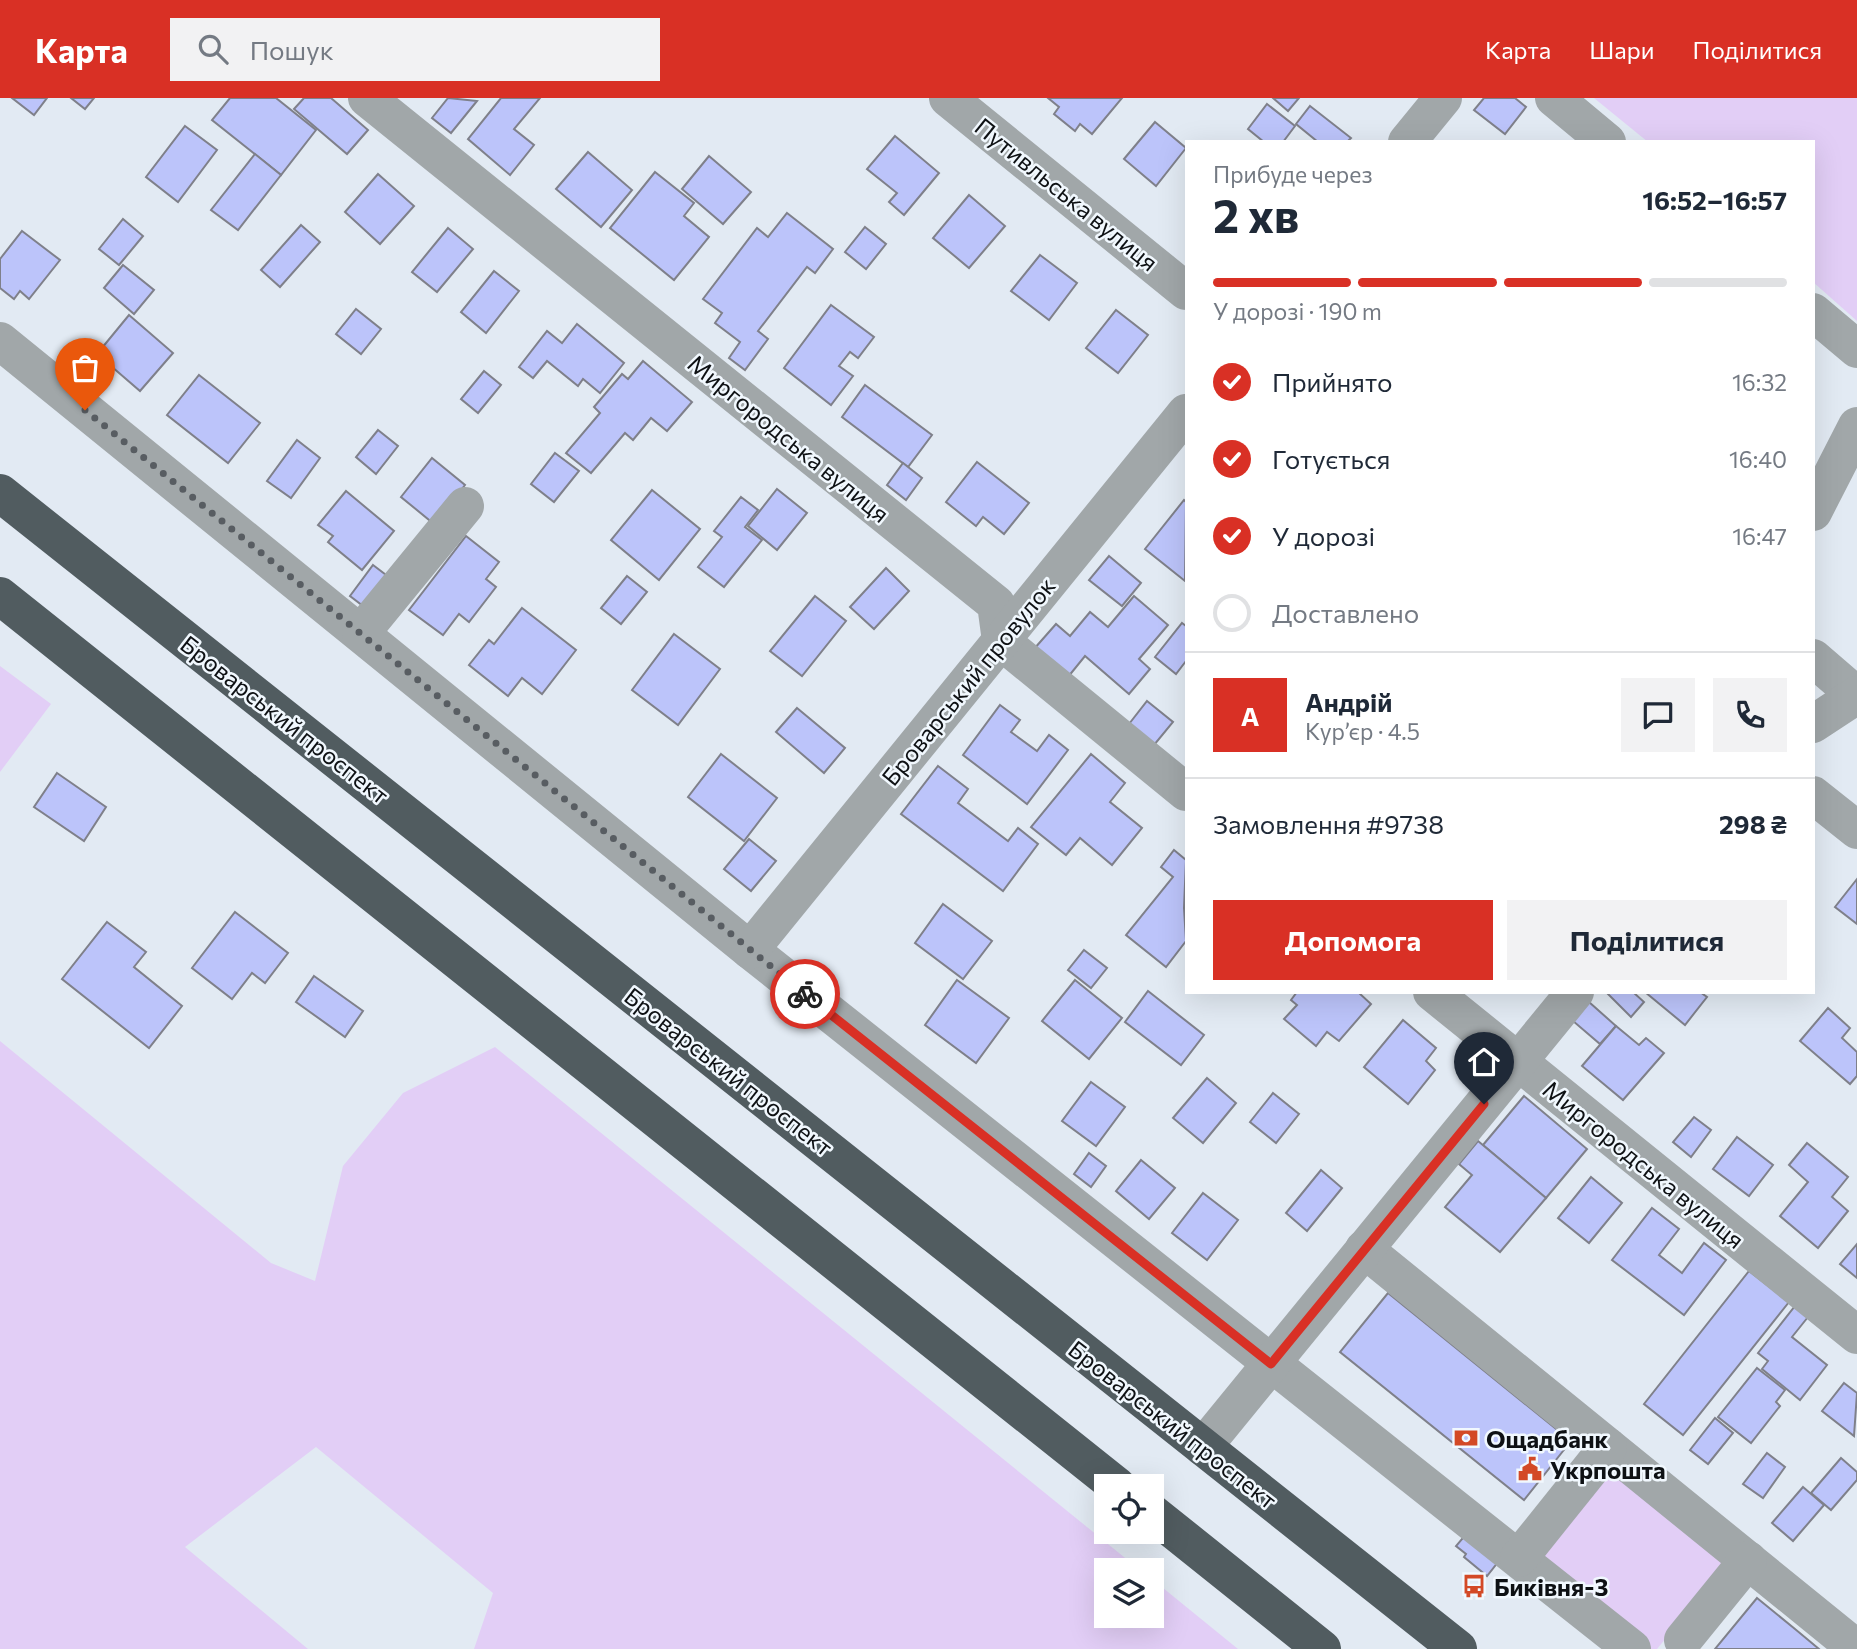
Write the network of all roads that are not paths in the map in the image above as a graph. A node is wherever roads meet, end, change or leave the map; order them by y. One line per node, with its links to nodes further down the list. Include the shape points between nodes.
1 (368, 98): 18 (street, Миргородська вулиця, via 996,604)
2 (948, 98): 7 (street, Путивльська вулиця)
3 (1443, 98): 5 (street)
4 (1554, 98): 6 (street)
5 (1409, 140)
6 (1605, 140)
7 (1185, 290)
8 (1815, 314): 10 (street)
9 (0, 341): 17 (street)
10 (1857, 349)
11 (1185, 414): 18 (street, Броварський провулок)
12 (1857, 426): 15 (street)
13 (0, 493): 32 (highway, Броварський проспект)
14 (465, 506): 17 (street)
15 (1815, 508)
16 (0, 596): 34 (highway)
17 (360, 634): 25 (street)
18 (1001, 641): 22 (street); 25 (street, Броварський провулок)
19 (1815, 660): 20 (street)
20 (1857, 695): 21 (street)
21 (1815, 723)
22 (1185, 791)
23 (1815, 797): 24 (street)
24 (1857, 830)
25 (750, 950): 31 (street)
26 (1434, 994): 28 (street, Миргородська вулиця)
27 (1572, 994): 28 (street)
28 (1518, 1062): 29 (street); 30 (street, Миргородська вулиця)
29 (1364, 1249): 31 (street); 33 (street)
30 (1857, 1335)
31 (1271, 1364): 32 (street); 36 (street)
32 (1203, 1447): 40 (highway, Броварський проспект)
33 (1608, 1447): 36 (street); 37 (street)
34 (1101, 1474)
35 (1164, 1523): 39 (highway)
36 (1519, 1558): 41 (street)
37 (1748, 1560): 38 (street); 42 (street)
38 (1683, 1640)
39 (1322, 1649)
40 (1458, 1649)
41 (1632, 1649)
42 (1857, 1649)

